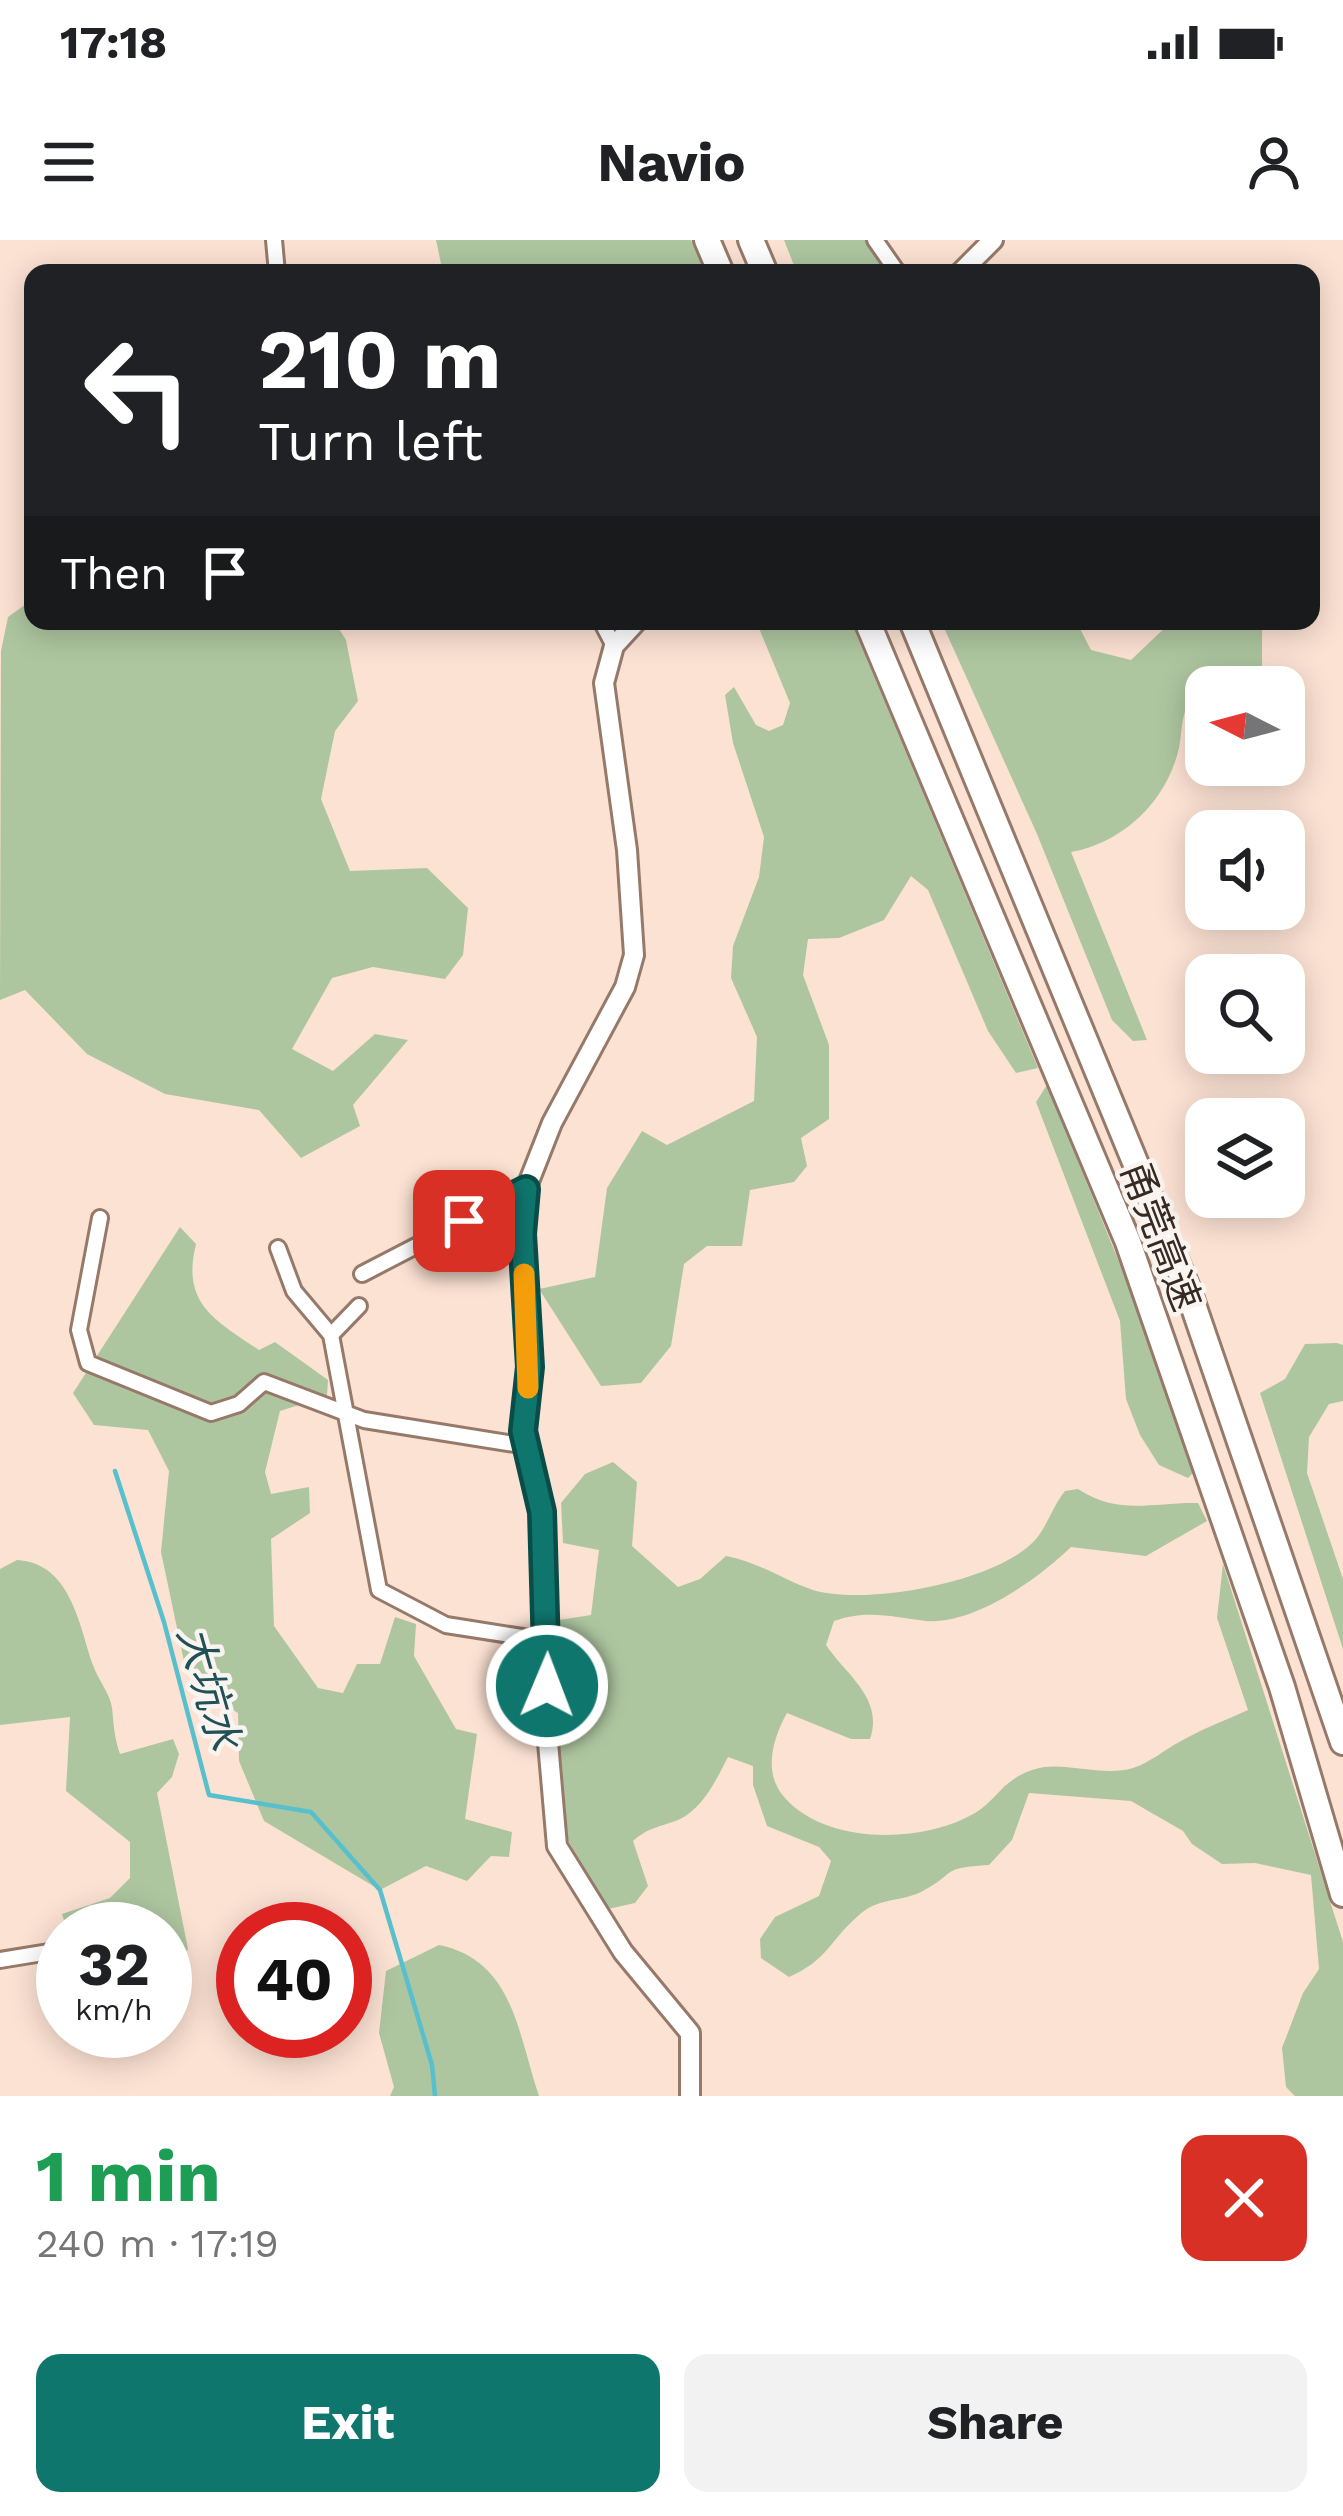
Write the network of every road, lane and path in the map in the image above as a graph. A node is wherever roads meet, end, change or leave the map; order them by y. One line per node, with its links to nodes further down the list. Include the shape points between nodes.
1 (993, 240): 2 (street)
2 (969, 264)
3 (606, 630): 7 (street)
4 (629, 630): 7 (street)
5 (871, 630): 18 (highway, 甬莞高速, via 1128,1242 1282,1687)
6 (916, 630): 17 (highway, 甬莞高速, via 1189,1293)
7 (614, 646): 8 (street, via 604,683 634,955)
8 (526, 1189): 11 (street); 15 (street)
9 (100, 1218): 14 (street, via 79,1330 88,1363 211,1413 239,1405 264,1382)
10 (278, 1248): 13 (street, via 294,1292)
11 (362, 1274)
12 (359, 1306): 13 (street)
13 (331, 1334): 14 (street)
14 (348, 1414): 15 (street); 16 (street, via 379,1590 446,1625)
15 (526, 1446): 16 (street, via 542,1512)
16 (548, 1641): 21 (street, via 557,1846 622,1952 690,2033)
17 (1343, 1742)
18 (1343, 1894)
19 (36, 1954): 20 (street)
20 (0, 1960)
21 (690, 2096)

